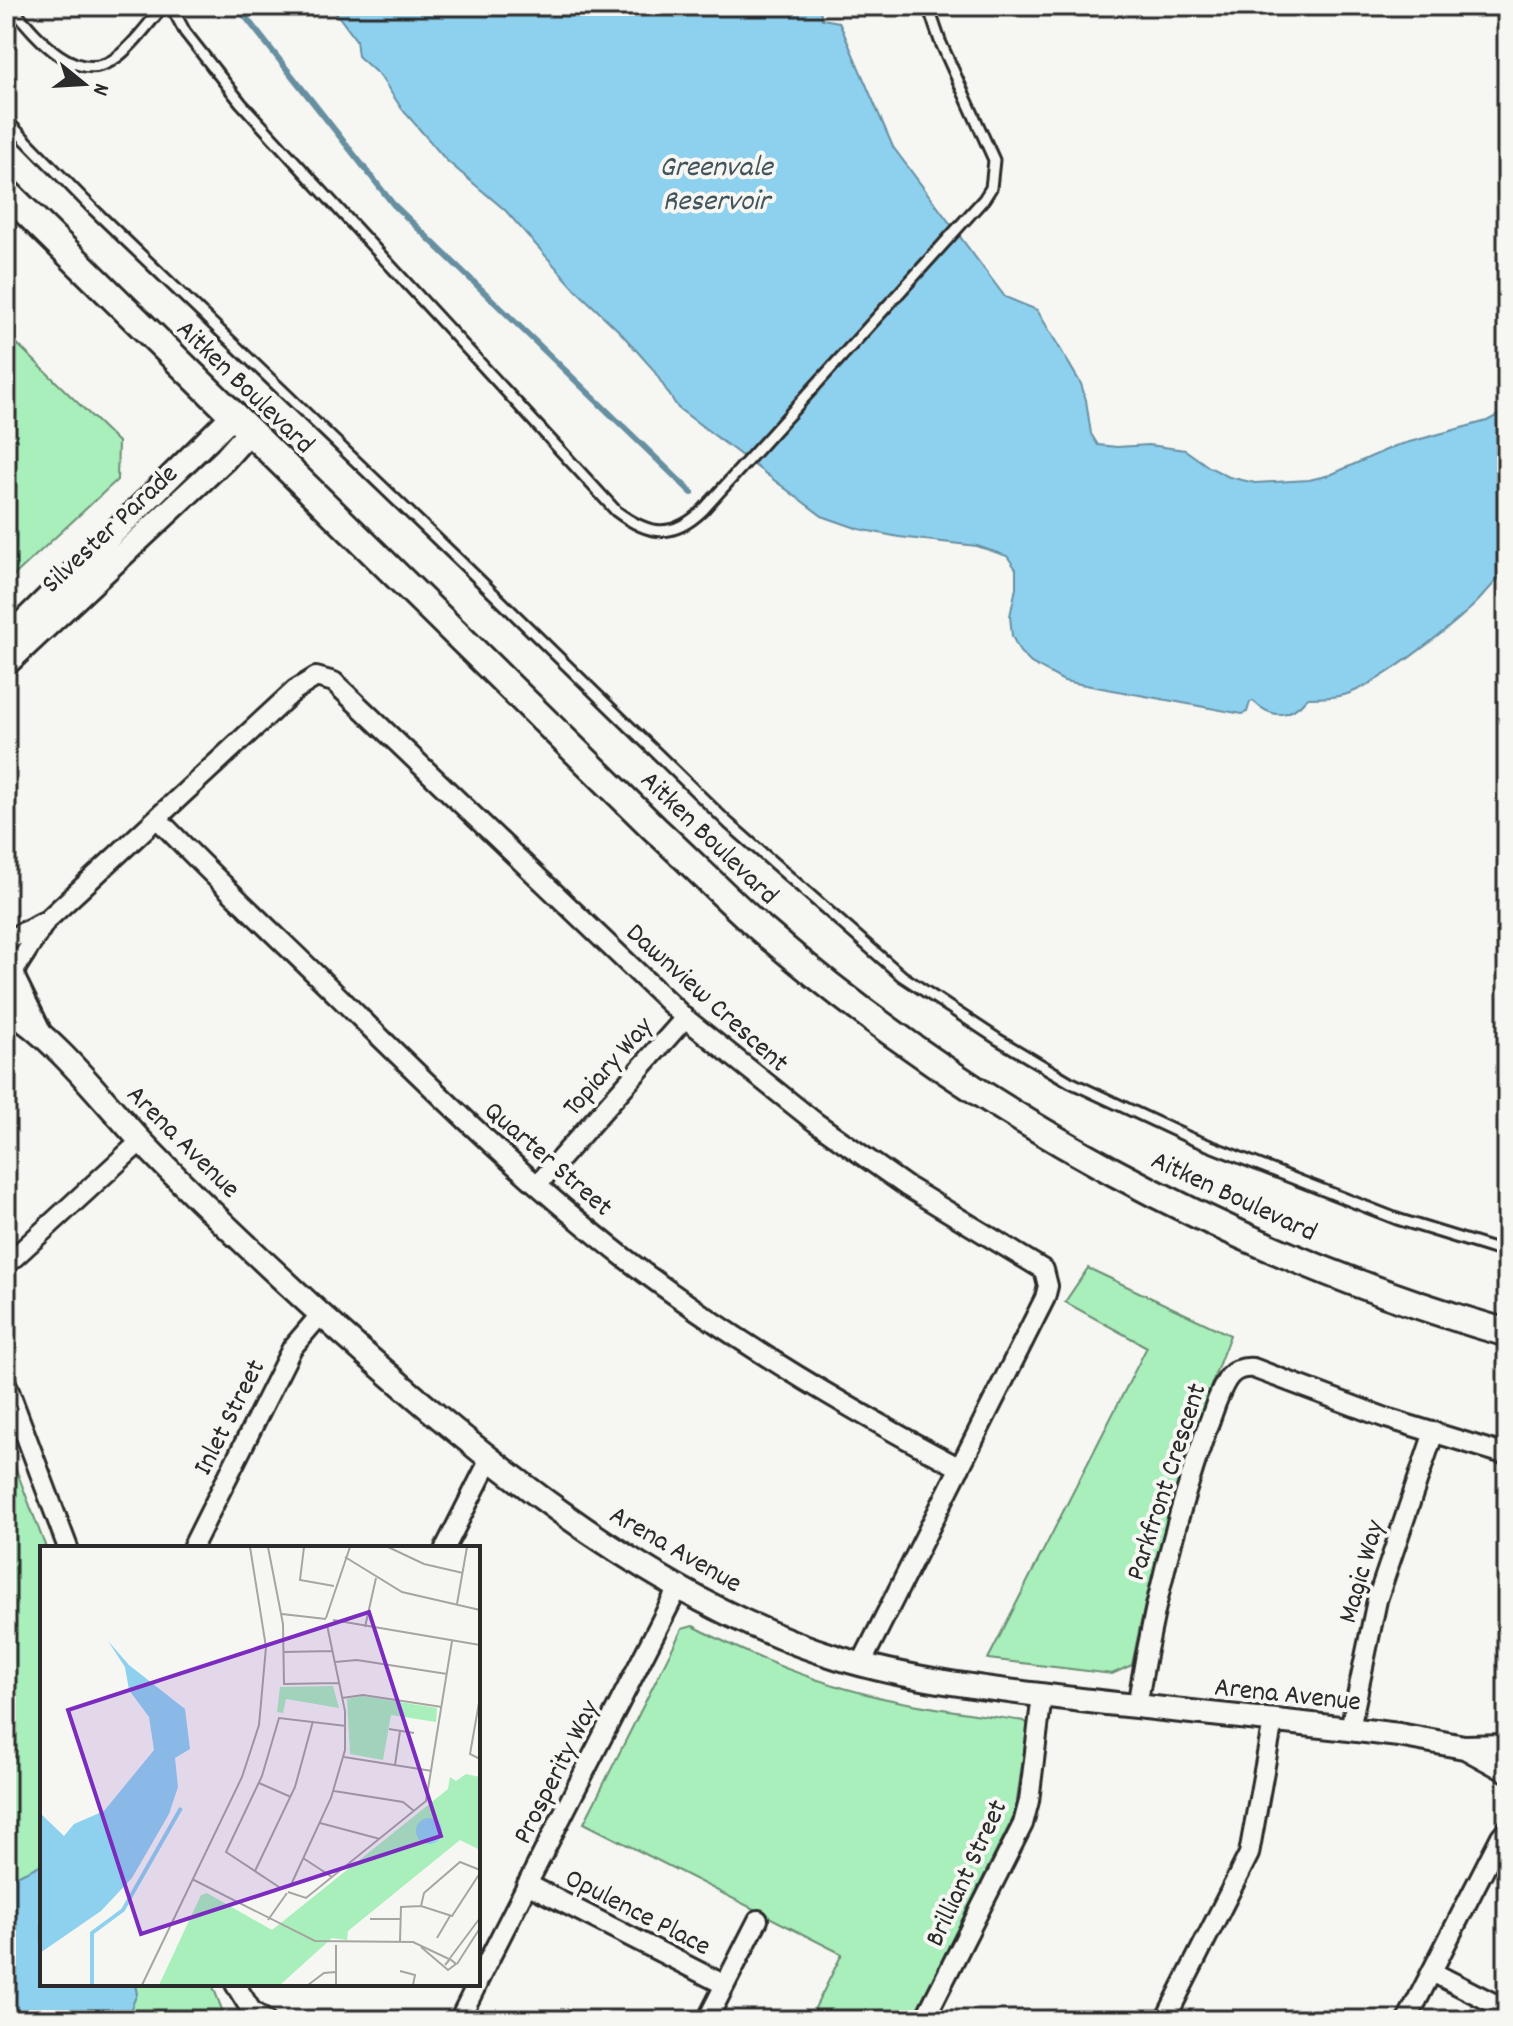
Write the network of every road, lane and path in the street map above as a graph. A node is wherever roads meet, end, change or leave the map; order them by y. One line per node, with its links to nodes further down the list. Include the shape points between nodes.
1 (11, 6): 2 (lane, via 57,54 78,65 101,66 117,58)
2 (164, 6)
3 (171, 6): 4 (lane, via 241,103 616,511 646,530 665,531 680,528 703,510 991,188 994,160)
4 (928, 6)
5 (6, 120): 19 (lane, via 728,823 902,976 1070,1082 1190,1138 1397,1219)
6 (6, 192): 7 (main road, Aitken Boulevard)
7 (241, 424): 8 (street, Silvester Parade); 9 (street, Silvester Parade, via 225,459); 22 (main road, Aitken Boulevard, via 760,928 929,1058 1043,1132 1194,1213 1335,1274)
8 (6, 639)
9 (6, 664)
10 (157, 818): 11 (street, Dawnview Crescent); 15 (street, Dawnview Crescent, via 304,683 316,677 329,679); 18 (street, Quarter Street)
11 (46, 921): 12 (street, Dawnview Crescent); 13 (street, Dawnview Crescent)
12 (6, 941)
13 (10, 974): 16 (street, Arena Avenue)
14 (6, 1008): 16 (street, Arena Avenue)
15 (685, 1018): 18 (street, Topiary Way); 27 (street, Dawnview Crescent, via 764,1084 906,1186 1044,1270 1045,1298)
16 (39, 1030): 17 (street, Arena Avenue)
17 (141, 1141): 20 (street); 21 (street, Arena Avenue)
18 (537, 1185): 27 (street, Quarter Street, via 628,1260 764,1356)
19 (1507, 1253)
20 (6, 1265)
21 (321, 1314): 26 (street, Arena Avenue); 29 (street, Inlet Street, via 292,1348)
22 (1507, 1333)
23 (6, 1383): 28 (street)
24 (1434, 1432): 25 (street, Parkfront Crescent); 34 (street, Parkfront Crescent, via 1253,1368 1232,1372 1216,1403 1171,1539); 36 (street, Magic Way, via 1377,1600)
25 (1507, 1455)
26 (490, 1459): 30 (street); 31 (street, Arena Avenue, via 576,1522)
27 (960, 1468): 32 (street, Dawnview Crescent)
28 (67, 1546)
29 (193, 1546)
30 (446, 1546)
31 (679, 1586): 32 (street, Arena Avenue, via 765,1631); 42 (street, Prosperity Way)
32 (861, 1664): 33 (street, Arena Avenue)
33 (1042, 1695): 34 (street, Arena Avenue); 53 (street, Brilliant Street, via 1023,1824)
34 (1137, 1706): 35 (street, Arena Avenue)
35 (1273, 1721): 36 (street, Arena Avenue); 54 (street, via 1249,1854)
36 (1350, 1729): 38 (street, Arena Avenue)
37 (1507, 1746): 38 (street, Arena Avenue)
38 (1464, 1747): 39 (street, Arena Avenue)
39 (1507, 1770)
40 (1507, 1811): 41 (street)
41 (1504, 1832): 44 (street)
42 (527, 1884): 45 (street, Prosperity Way); 46 (street, Opulence Place)
43 (758, 1920): 46 (street, Opulence Place)
44 (1432, 1972): 49 (street); 55 (street)
45 (480, 1977)
46 (725, 1985): 52 (street, Opulence Place)
47 (236, 1986): 50 (street)
48 (476, 1986): 51 (street, Prosperity Way)
49 (1507, 2010)
50 (265, 2020)
51 (459, 2020)
52 (707, 2020)
53 (924, 2020)
54 (1165, 2020)
55 (1407, 2020)

